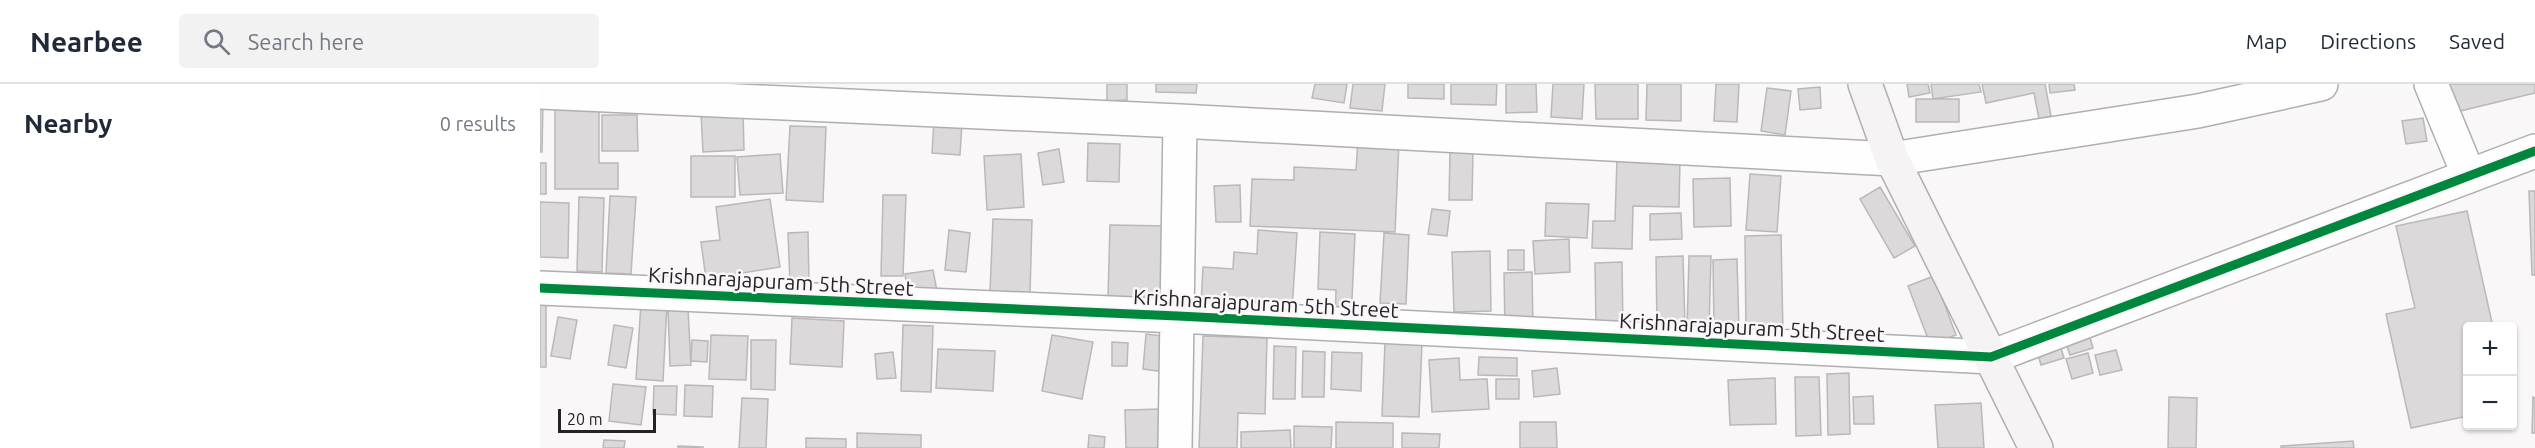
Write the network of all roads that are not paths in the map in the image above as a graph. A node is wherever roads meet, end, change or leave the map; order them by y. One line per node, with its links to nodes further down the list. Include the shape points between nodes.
1 (1865, 84): 8 (main road)
2 (2321, 84): 8 (street, via 2198,111)
3 (2431, 84): 9 (street)
4 (540, 92): 5 (street)
5 (990, 98): 6 (street)
6 (1180, 121): 8 (street); 11 (street)
7 (2535, 151): 9 (street)
8 (1892, 159): 12 (main road)
9 (2469, 176): 12 (street)
10 (540, 288): 11 (street, Krishnarajapuram 5th Street)
11 (1178, 316): 12 (street, Krishnarajapuram 5th Street); 13 (street)
12 (1991, 357): 14 (main road)
13 (1175, 448)
14 (2036, 448)

